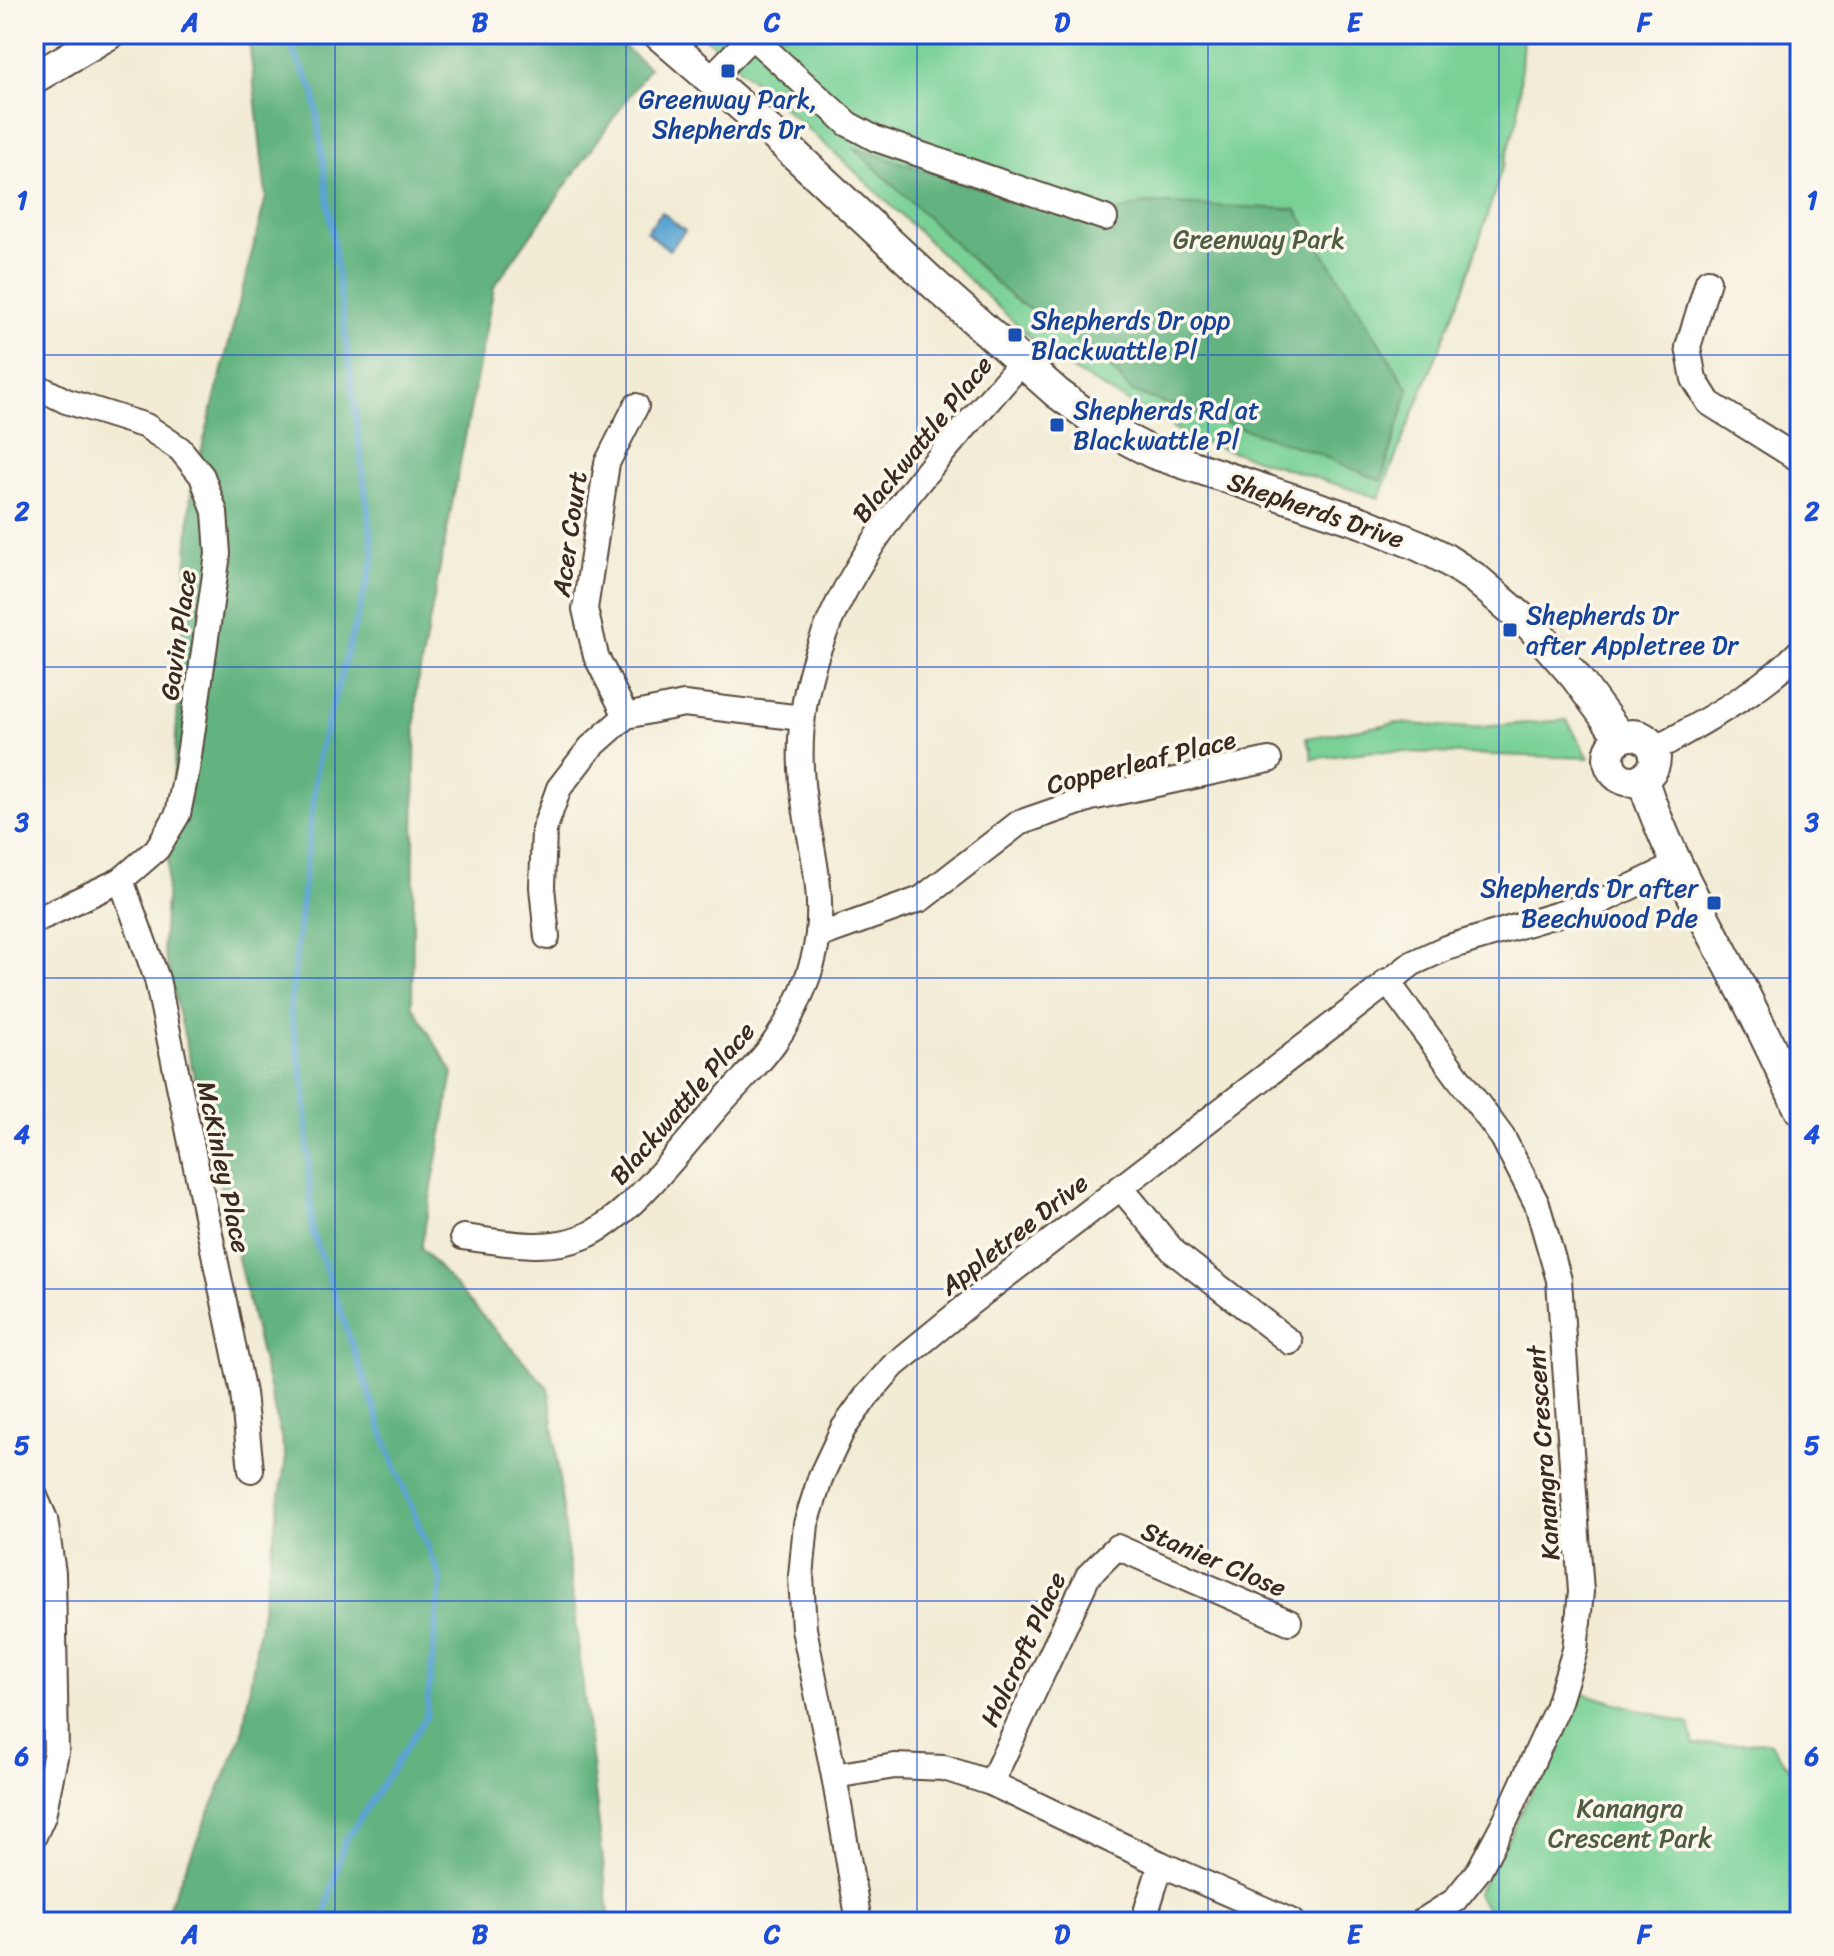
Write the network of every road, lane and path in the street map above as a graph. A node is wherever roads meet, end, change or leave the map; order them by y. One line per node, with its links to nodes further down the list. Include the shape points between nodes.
1 (658, 34): 5 (main road, Shepherds Drive)
2 (750, 35): 5 (street); 6 (street, via 848,124 876,139)
3 (89, 39): 4 (main road)
4 (34, 78)
5 (710, 79): 8 (main road, Shepherds Drive)
6 (1105, 218)
7 (1708, 281): 11 (street, via 1688,347 1694,379 1709,403)
8 (1021, 363): 14 (street, Blackwattle Place, via 890,516 854,574 817,653); 15 (main road, Shepherds Drive, via 1128,442 1389,532 1444,558 1531,626)
9 (34, 385): 20 (street, Gavin Place, via 66,401 146,426 180,449 202,476 215,512 218,554 178,814 157,849)
10 (636, 406): 13 (street, Acer Court, via 607,463 585,609 596,656)
11 (1800, 460)
12 (1796, 663): 16 (street)
13 (626, 716): 14 (street, via 684,704); 23 (street, via 590,748 559,788 544,830)
14 (802, 718): 22 (street, Blackwattle Place, via 802,783 819,881)
15 (1620, 737): 16 (main road, via 1642,737); 18 (main road, via 1610,749 1613,772 1626,780)
16 (1652, 748): 18 (main road, via 1654,762)
17 (1269, 760): 22 (street, Copperleaf Place, via 1091,798 1019,823 921,899)
18 (1642, 778): 19 (main road)
19 (1676, 865): 24 (street, Appletree Drive, via 1602,901 1446,948); 25 (main road)
20 (121, 880): 21 (street, Gavin Place); 29 (street, McKinley Place, via 157,979 243,1393)
21 (34, 921)
22 (818, 936): 27 (street, Blackwattle Place, via 801,994 776,1041 621,1215 583,1237 543,1246)
23 (547, 937)
24 (1387, 981): 26 (street, Appletree Drive); 40 (street, Kanangra Crescent, via 1503,1138 1537,1204 1559,1280 1581,1592 1575,1650 1557,1708 1507,1817 1479,1870 1454,1901)
25 (1800, 1110)
26 (1121, 1188): 28 (street, via 1174,1252); 33 (street, Appletree Drive, via 893,1366 843,1429 806,1524 801,1576 804,1629)
27 (463, 1237)
28 (1290, 1342)
29 (251, 1470)
30 (34, 1494): 35 (street, via 45,1519 53,1573 56,1752)
31 (1117, 1547): 32 (street, Stanier Close); 34 (street, Holcroft Place, via 1088,1576)
32 (1289, 1622)
33 (834, 1776): 34 (street, via 895,1766 944,1768); 37 (street, Appletree Drive)
34 (991, 1783): 36 (street)
35 (34, 1836)
36 (1161, 1864): 38 (street); 39 (street)
37 (859, 1922)
38 (1143, 1922)
39 (1293, 1922)
40 (1421, 1922)

